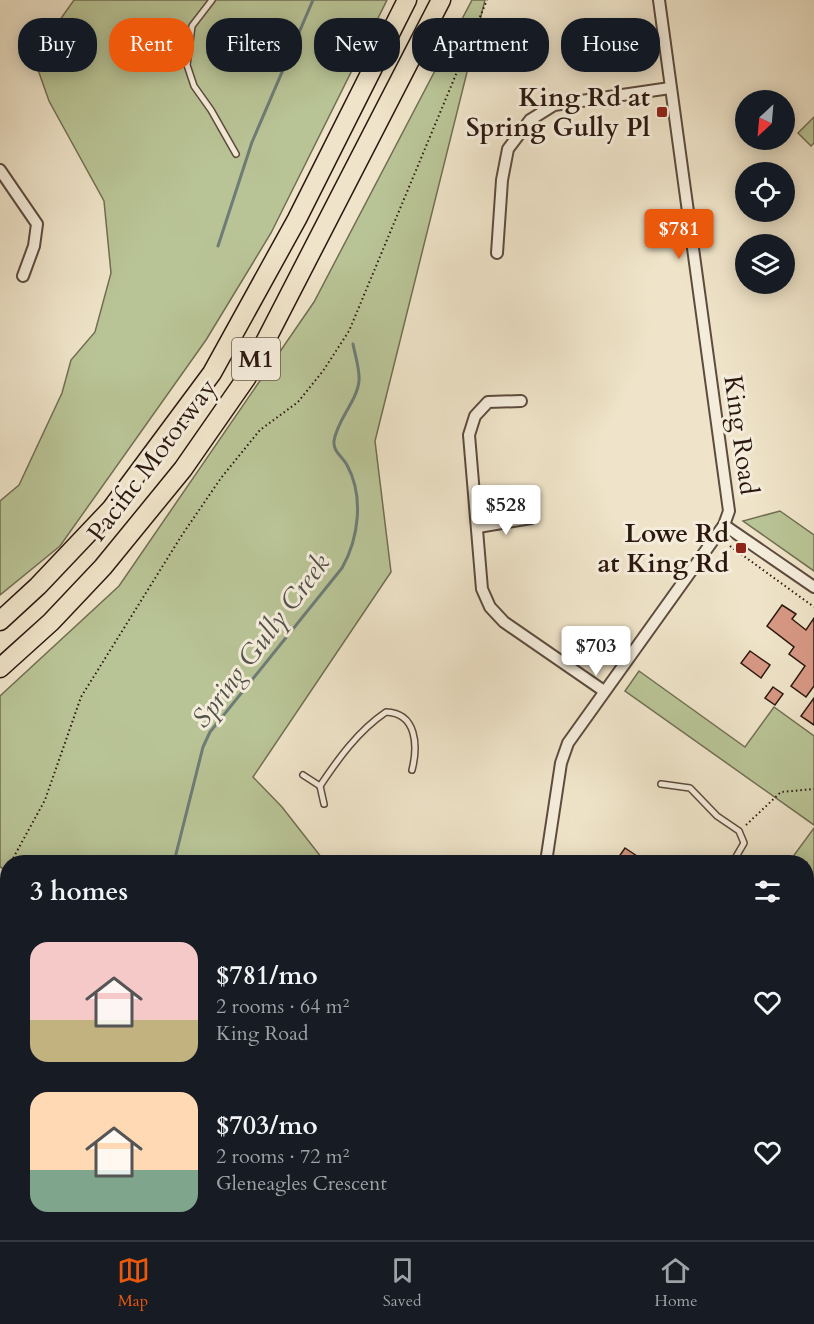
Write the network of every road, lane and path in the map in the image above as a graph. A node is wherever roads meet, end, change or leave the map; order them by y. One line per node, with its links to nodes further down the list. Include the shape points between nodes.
1 (212, 0): 7 (lane, via 192,26 187,65 194,86)
2 (407, 0): 18 (highway, Pacific Motorway / M1, via 297,219 212,373 111,509)
3 (441, 0): 19 (highway, Pacific Motorway / M1, via 246,377 183,469 103,567)
4 (487, 0): 28 (path, via 349,331 298,402 260,430 182,535 81,697 45,800)
5 (659, 0): 6 (street, King Road)
6 (670, 88): 9 (street, via 555,105 530,120 508,149); 13 (street, King Road, via 729,507)
7 (236, 154)
8 (1, 174): 10 (street, via 37,224 34,246)
9 (497, 253)
10 (22, 276)
11 (521, 401): 14 (street, via 488,402 475,416 469,435)
12 (531, 518): 14 (street)
13 (724, 525): 16 (street); 20 (street, King Road)
14 (478, 527): 20 (street, via 482,589 490,607 504,622)
15 (729, 546): 17 (path)
16 (814, 587)
17 (814, 607)
18 (0, 621)
19 (0, 668)
20 (604, 691): 29 (street, King Road, via 568,743 561,763)
21 (412, 770): 24 (lane, via 413,729 403,717 386,712 342,755)
22 (303, 775): 24 (lane)
23 (661, 784): 27 (lane, via 690,788 717,816)
24 (320, 786): 26 (lane)
25 (814, 789): 27 (path, via 781,792)
26 (324, 804)
27 (739, 831): 30 (lane, via 744,843)
28 (15, 855)
29 (547, 855)
30 (737, 855)

